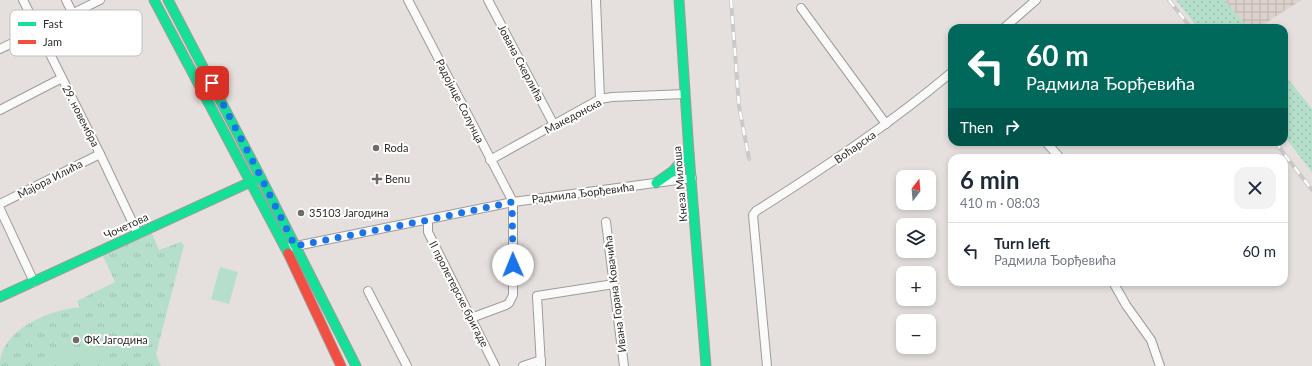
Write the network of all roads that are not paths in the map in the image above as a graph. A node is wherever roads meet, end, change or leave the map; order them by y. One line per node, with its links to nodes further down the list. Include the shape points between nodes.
1 (23, 0): 12 (street, 29. новембра)
2 (66, 0): 13 (street)
3 (100, 0): 14 (street)
4 (154, 0): 33 (street)
5 (168, 0): 31 (street)
6 (408, 0): 30 (street, Радојице Солунца)
7 (488, 0): 25 (street, Јована Скерлића)
8 (596, 0): 22 (street)
9 (679, 0): 21 (street, Кнеза Милоша)
10 (1036, 0): 15 (street)
11 (801, 8): 24 (street)
12 (28, 10)
13 (71, 10)
14 (81, 10)
15 (1009, 24)
16 (10, 44): 17 (street)
17 (0, 49)
18 (51, 56): 20 (street, 29. новембра)
19 (948, 75): 24 (street, Воћарска)
20 (62, 78): 23 (street); 28 (street, 29. новембра)
21 (685, 94): 22 (street, Македонска); 27 (street, Кнеза Милоша)
22 (600, 99): 25 (street, Македонска)
23 (0, 110)
24 (886, 124): 57 (street, Воћарска, via 753,214)
25 (554, 125): 30 (street, Македонска)
26 (1050, 146): 29 (street)
27 (689, 153): 32 (street, Кнеза Милоша); 34 (street, via 673,171)
28 (100, 154): 36 (street, Мајора Илића); 40 (street, 29. новембра)
29 (1056, 154)
30 (490, 160): 35 (street, Радојице Солунца)
31 (261, 177): 33 (street, Чочетова); 41 (street)
32 (692, 178): 34 (street, Радмила Ђорђевића); 56 (street, Кнеза Милоша)
33 (251, 182): 40 (street, Чочетова); 42 (street)
34 (656, 183): 35 (street, Радмила Ђорђевића)
35 (512, 202): 38 (street, Радмила Ђорђевића); 48 (street, via 513,296 506,305)
36 (0, 204)
37 (0, 209): 43 (street)
38 (428, 220): 41 (street, Радмила Ђорђевића); 48 (street, II пролетерске бригаде, via 428,232)
39 (606, 222): 44 (street, Ивана Горана Ковачића)
40 (138, 234): 43 (street, Чочетова)
41 (295, 246): 42 (street, Радмила Ђорђевића); 51 (street)
42 (286, 248): 50 (street)
43 (34, 282): 47 (street, Чочетова)
44 (614, 284): 49 (street, via 537,296); 55 (street, Ивана Горана Ковачића)
45 (1115, 286): 58 (street, via 1151,340)
46 (368, 291): 52 (street)
47 (0, 297)
48 (471, 318): 53 (street, II пролетерске бригаде)
49 (541, 363): 54 (street)
50 (341, 366)
51 (356, 366)
52 (407, 366)
53 (495, 366)
54 (523, 366)
55 (624, 366)
56 (706, 366)
57 (767, 366)
58 (1160, 366)

